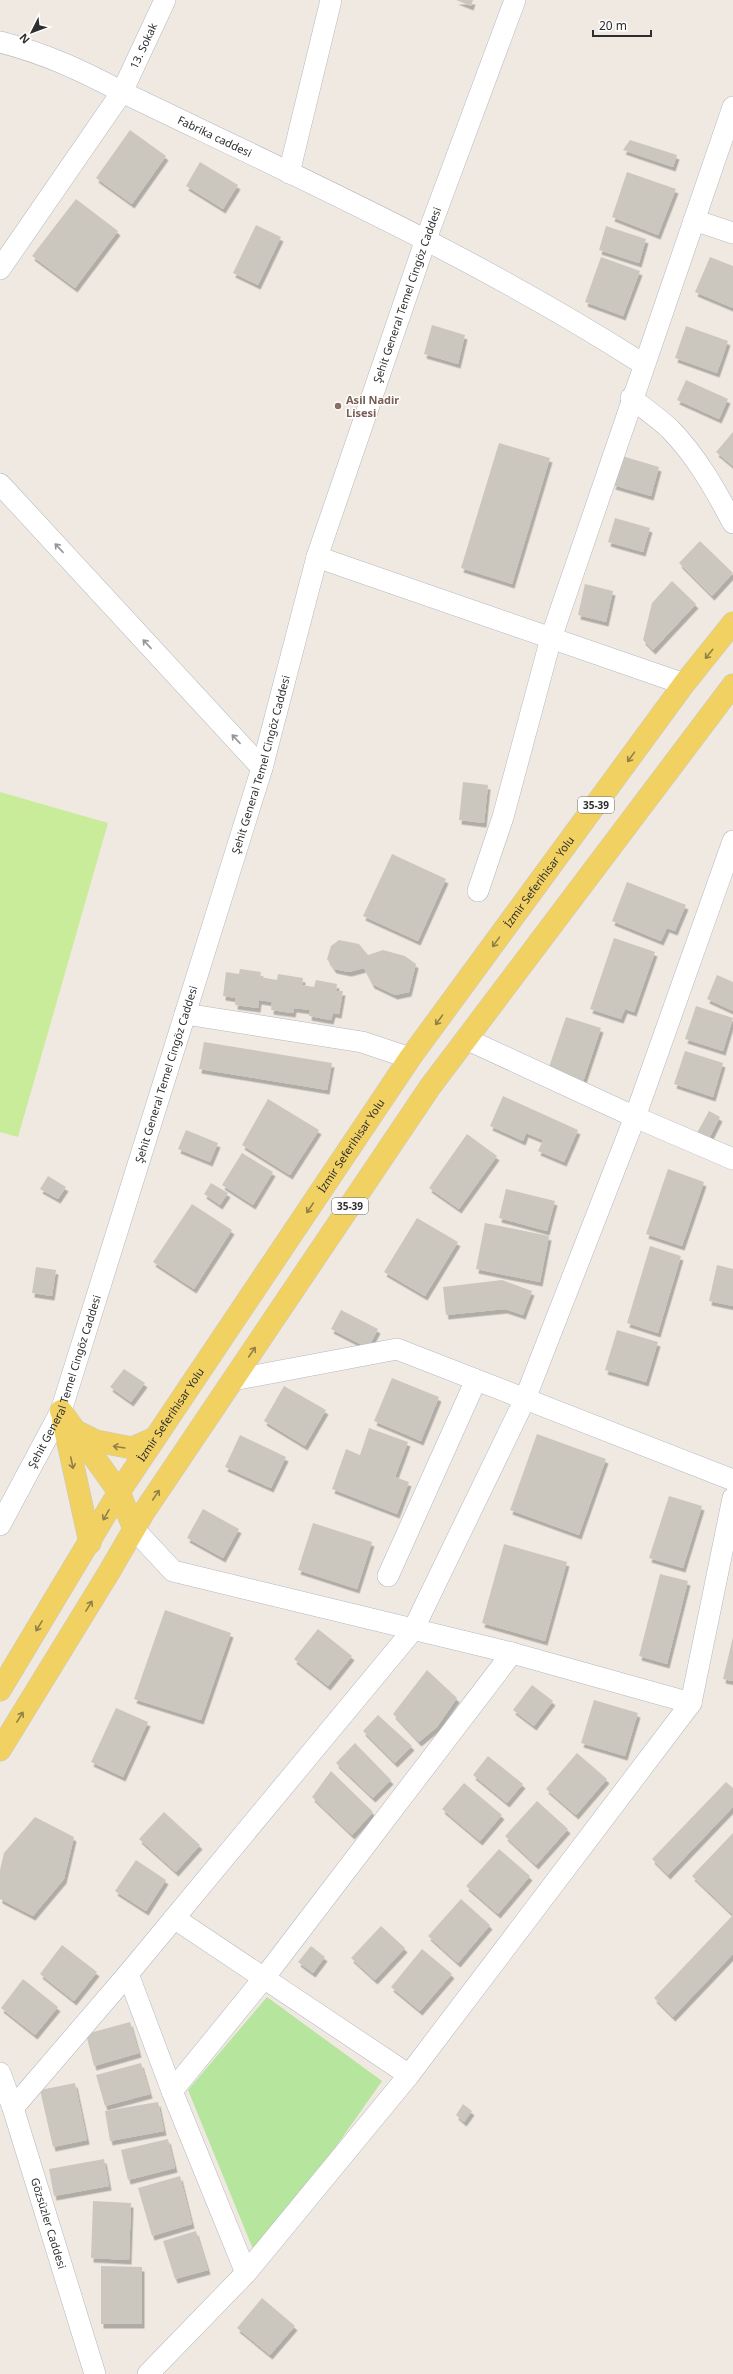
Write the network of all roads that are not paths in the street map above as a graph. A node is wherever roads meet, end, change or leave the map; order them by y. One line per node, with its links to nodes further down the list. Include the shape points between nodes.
1 (165, 0): 5 (street, 13. Sokak)
2 (331, 0): 7 (street)
3 (514, 0): 10 (street, Şehit General Temel Cingöz Caddesi)
4 (0, 42): 5 (street, Fabrika caddesi, via 27,49 77,68)
5 (122, 92): 7 (street, Fabrika caddesi); 11 (street, 13. Sokak)
6 (733, 107): 8 (street)
7 (289, 173): 10 (street, Fabrika caddesi)
8 (694, 220): 9 (street); 12 (street)
9 (733, 233)
10 (426, 239): 12 (street, Fabrika caddesi, via 610,342); 16 (street, Şehit General Temel Cingöz Caddesi)
11 (0, 268)
12 (643, 364): 13 (street)
13 (631, 398): 15 (street, via 668,428 687,448 712,482); 18 (street)
14 (0, 484): 21 (street, one-way to 14)
15 (733, 523)
16 (317, 557): 18 (street); 21 (street, Şehit General Temel Cingöz Caddesi)
17 (733, 623): 19 (main road, İzmir Seferihisar Yolu / 35-39, one-way to 19)
18 (551, 638): 19 (street); 23 (street, via 502,817)
19 (684, 684): 26 (main road, İzmir Seferihisar Yolu / 35-39, one-way to 26)
20 (733, 685): 25 (main road, 35-39)
21 (262, 768): 24 (street, Şehit General Temel Cingöz Caddesi)
22 (733, 841): 27 (street)
23 (478, 891)
24 (185, 1014): 26 (street, via 362,1042); 32 (street, Şehit General Temel Cingöz Caddesi)
25 (466, 1038): 27 (street); 29 (main road, 35-39, one-way to 25)
26 (410, 1058): 34 (main road, İzmir Seferihisar Yolu / 35-39, one-way to 34)
27 (635, 1117): 28 (street); 31 (street)
28 (733, 1159)
29 (233, 1380): 30 (street, via 397,1349); 39 (main road, 35-39, one-way to 29)
30 (476, 1380): 31 (street); 41 (street)
31 (525, 1399): 35 (street); 42 (street)
32 (61, 1411): 33 (main road); 38 (street, Şehit General Temel Cingöz Caddesi); 40 (main road, one-way to 40)
33 (75, 1430): 34 (main road, one-way to 33, via 132,1448 96,1441); 36 (main road)
34 (156, 1438): 36 (main road, İzmir Seferihisar Yolu / 35-39)
35 (733, 1480)
36 (119, 1492): 39 (main road); 40 (main road, İzmir Seferihisar Yolu / 35-39, one-way to 40)
37 (733, 1498): 45 (street)
38 (0, 1525)
39 (134, 1529): 42 (street, via 173,1571); 46 (main road, 35-39, one-way to 39)
40 (90, 1543): 44 (main road, İzmir Seferihisar Yolu / 35-39, one-way to 44)
41 (388, 1576)
42 (413, 1630): 43 (street); 47 (street)
43 (512, 1653): 45 (street); 49 (street)
44 (0, 1690)
45 (691, 1703): 50 (street)
46 (0, 1750)
47 (174, 1918): 48 (street); 49 (street)
48 (128, 1974): 52 (street); 53 (street)
49 (264, 1978): 50 (street); 52 (street)
50 (409, 2076): 54 (street)
51 (1, 2080): 53 (street, Gözsüzler Caddesi)
52 (172, 2091): 54 (street)
53 (13, 2108): 55 (street, Gözsüzler Caddesi)
54 (246, 2273): 56 (street)
55 (95, 2374)
56 (148, 2374)

